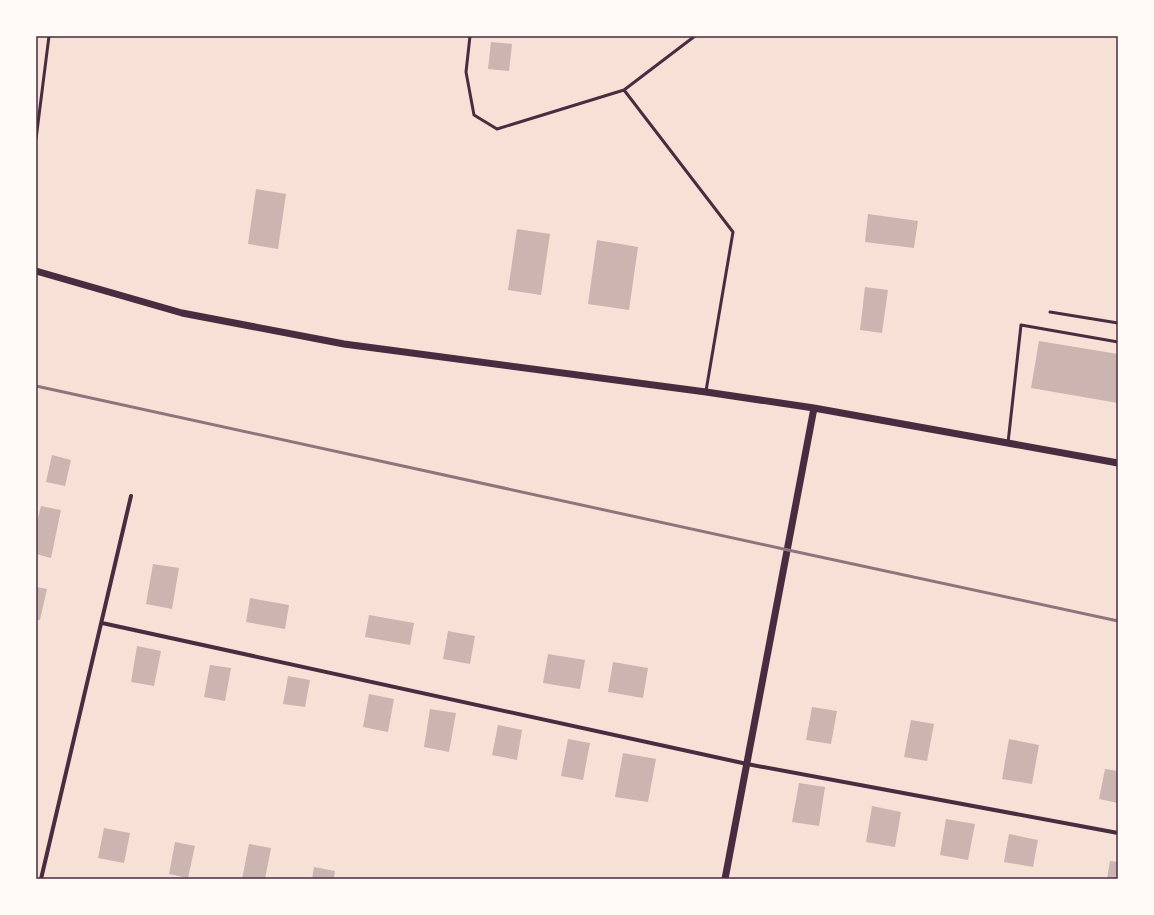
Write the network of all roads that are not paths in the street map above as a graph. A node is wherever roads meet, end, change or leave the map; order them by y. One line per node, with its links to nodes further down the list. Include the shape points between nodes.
1 (49, 36): 5 (lane)
2 (470, 36): 4 (lane, via 466,72 474,115 497,129)
3 (695, 36): 4 (lane)
4 (624, 90): 10 (lane, via 733,232)
5 (36, 139)
6 (36, 271): 10 (street, via 182,313 344,344)
7 (1050, 312): 8 (lane)
8 (1118, 323)
9 (1118, 342): 12 (lane, via 1021,325)
10 (706, 392): 11 (street)
11 (814, 408): 12 (street); 16 (street)
12 (1008, 443): 13 (street)
13 (1118, 463)
14 (131, 496): 15 (street)
15 (102, 623): 16 (street); 18 (street)
16 (747, 764): 17 (street); 19 (street)
17 (1118, 833)
18 (42, 879)
19 (725, 879)

